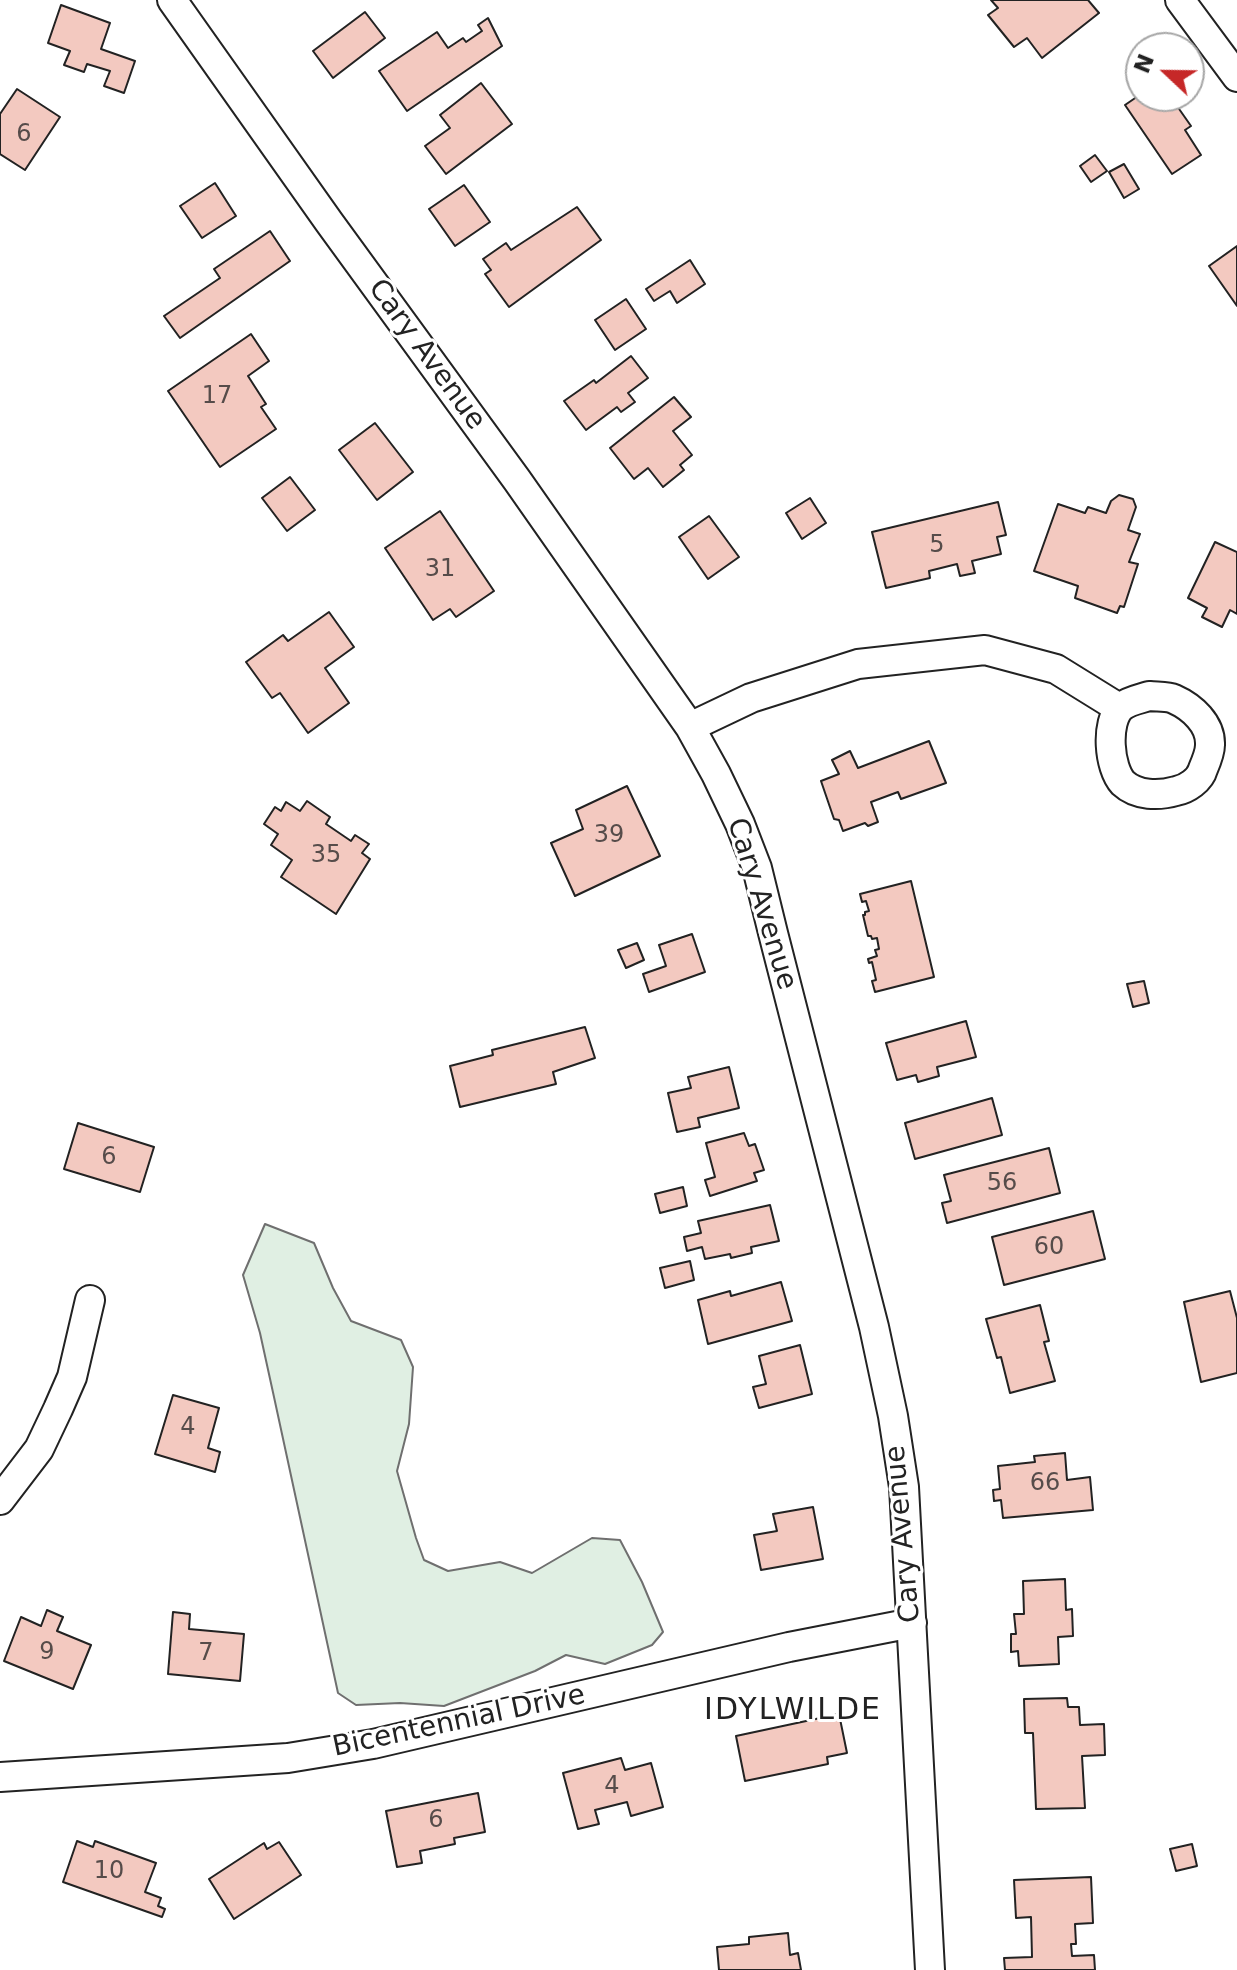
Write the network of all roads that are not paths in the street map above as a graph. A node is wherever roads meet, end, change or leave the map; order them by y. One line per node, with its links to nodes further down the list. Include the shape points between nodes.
1 (172, 0): 5 (street, Cary Avenue)
2 (1180, 0): 3 (street)
3 (1237, 77)
4 (1119, 708): 5 (street, via 1056,669 985,650 858,664 751,698)
5 (690, 727): 8 (street, Cary Avenue, via 757,868 874,1327 904,1487)
6 (90, 1300): 7 (street, via 72,1377 58,1409 39,1449)
7 (0, 1500)
8 (912, 1623): 9 (street, Bicentennial Drive, via 316,1754); 10 (street, Cary Avenue)
9 (0, 1777)
10 (930, 1970)

